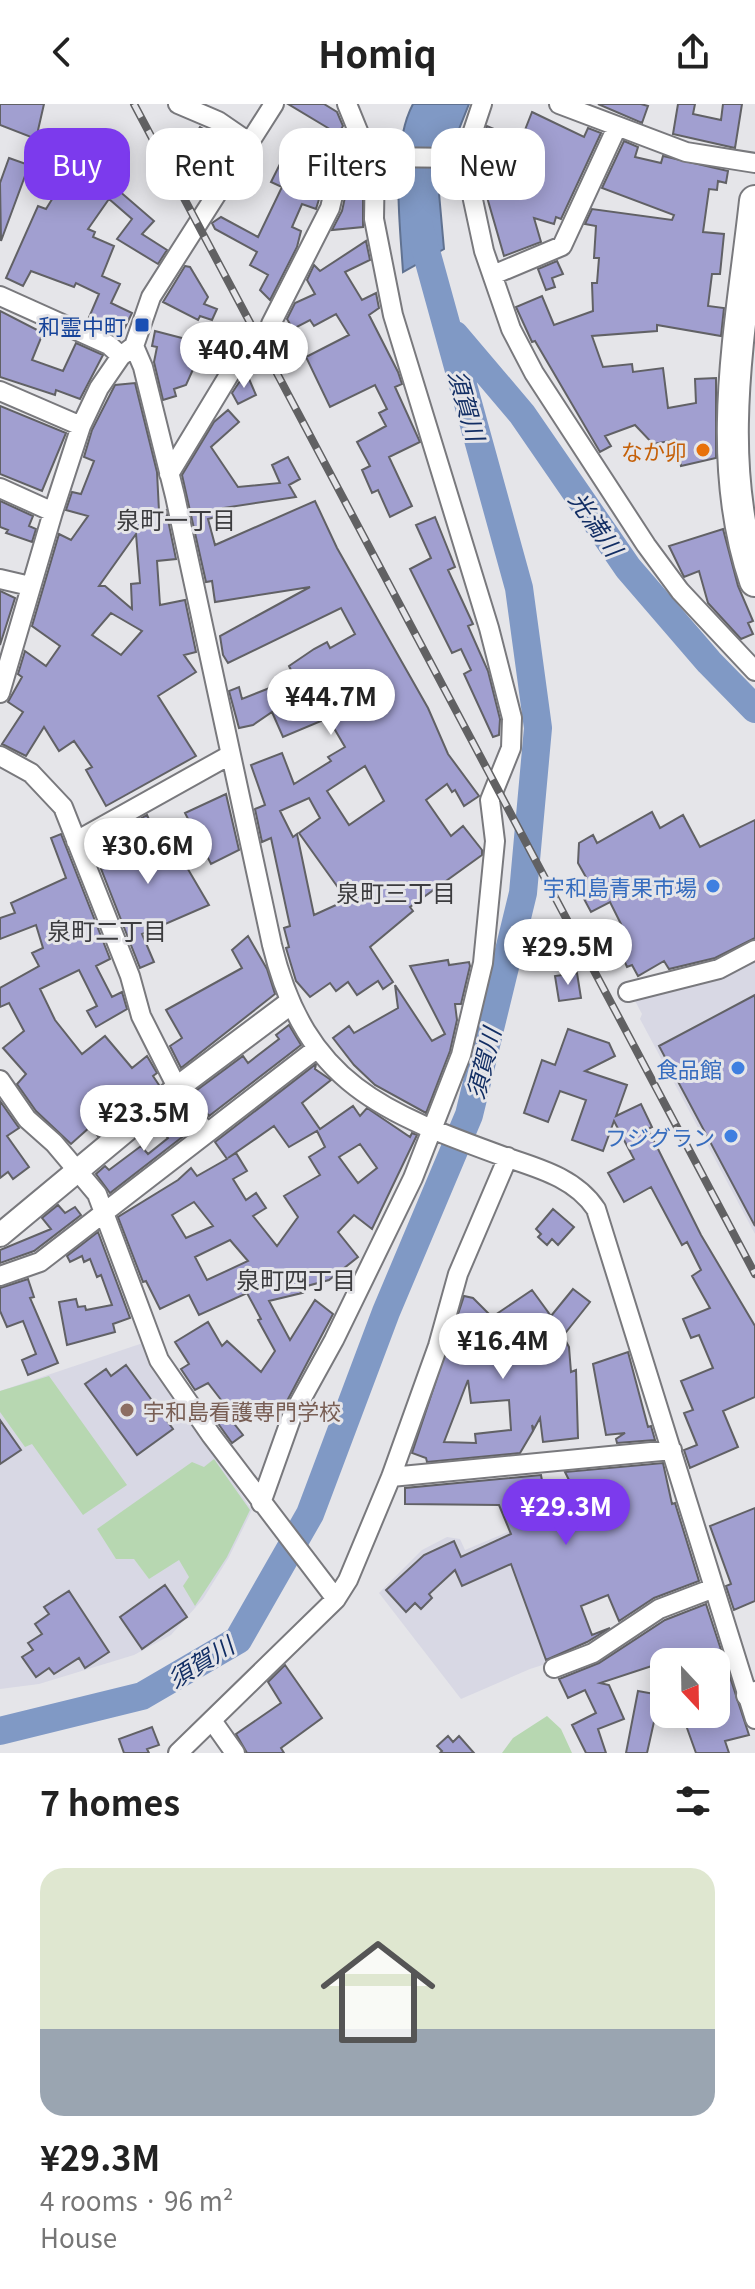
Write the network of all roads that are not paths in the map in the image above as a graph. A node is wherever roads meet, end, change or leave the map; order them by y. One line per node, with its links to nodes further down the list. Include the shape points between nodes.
1 (178, 104): 6 (street)
2 (274, 104): 9 (street)
3 (347, 104): 10 (street)
4 (482, 104): 11 (street)
5 (559, 104): 7 (street)
6 (217, 113): 8 (street)
7 (617, 127): 12 (street, via 686,152); 18 (street, via 562,246)
8 (234, 128)
9 (259, 128)
10 (357, 128)
11 (472, 128)
12 (755, 163)
13 (213, 200): 22 (street, via 151,297)
14 (332, 200): 20 (street)
15 (376, 200): 43 (street, via 374,219 393,315 512,718 511,748 490,800 495,841 483,963)
16 (471, 200): 18 (street)
17 (755, 201): 29 (highway, via 731,435 739,524)
18 (493, 275): 31 (street, via 511,329 534,373 638,531 680,591)
19 (0, 296): 22 (street)
20 (271, 324)
21 (248, 350): 25 (street)
22 (128, 351): 24 (street, via 99,388); 25 (street, via 143,367)
23 (0, 391): 24 (street)
24 (81, 426): 27 (street)
25 (169, 474): 33 (street)
26 (0, 488): 27 (street)
27 (53, 512): 30 (street)
28 (0, 579): 30 (street)
29 (755, 581)
30 (30, 586): 32 (street)
31 (755, 671)
32 (0, 693)
33 (230, 755): 35 (street); 38 (street)
34 (0, 756): 35 (street, via 50,791 63,807)
35 (76, 841): 41 (street, via 141,1016)
36 (755, 950): 37 (street, via 719,969)
37 (628, 992)
38 (289, 1004): 39 (street); 41 (street)
39 (316, 1049): 42 (street); 43 (street, via 344,1079)
40 (0, 1080): 45 (street, via 27,1119)
41 (177, 1088): 42 (street); 45 (street)
42 (206, 1132): 46 (street)
43 (437, 1133): 44 (street); 51 (street, via 292,1416)
44 (501, 1155): 49 (street, via 565,1181 586,1194 596,1209); 50 (street)
45 (78, 1170): 46 (street); 47 (street)
46 (106, 1212): 48 (street, via 40,1262); 51 (street, via 159,1360)
47 (0, 1235)
48 (0, 1276)
49 (672, 1450): 50 (street); 52 (street)
50 (391, 1477): 53 (street, via 348,1580)
51 (264, 1506): 53 (street)
52 (714, 1588): 54 (street, via 659,1609 593,1653); 55 (street)
53 (330, 1591): 57 (street)
54 (554, 1668)
55 (752, 1694): 56 (street)
56 (755, 1719)
57 (213, 1722): 58 (street); 59 (street)
58 (178, 1753)
59 (235, 1753)

